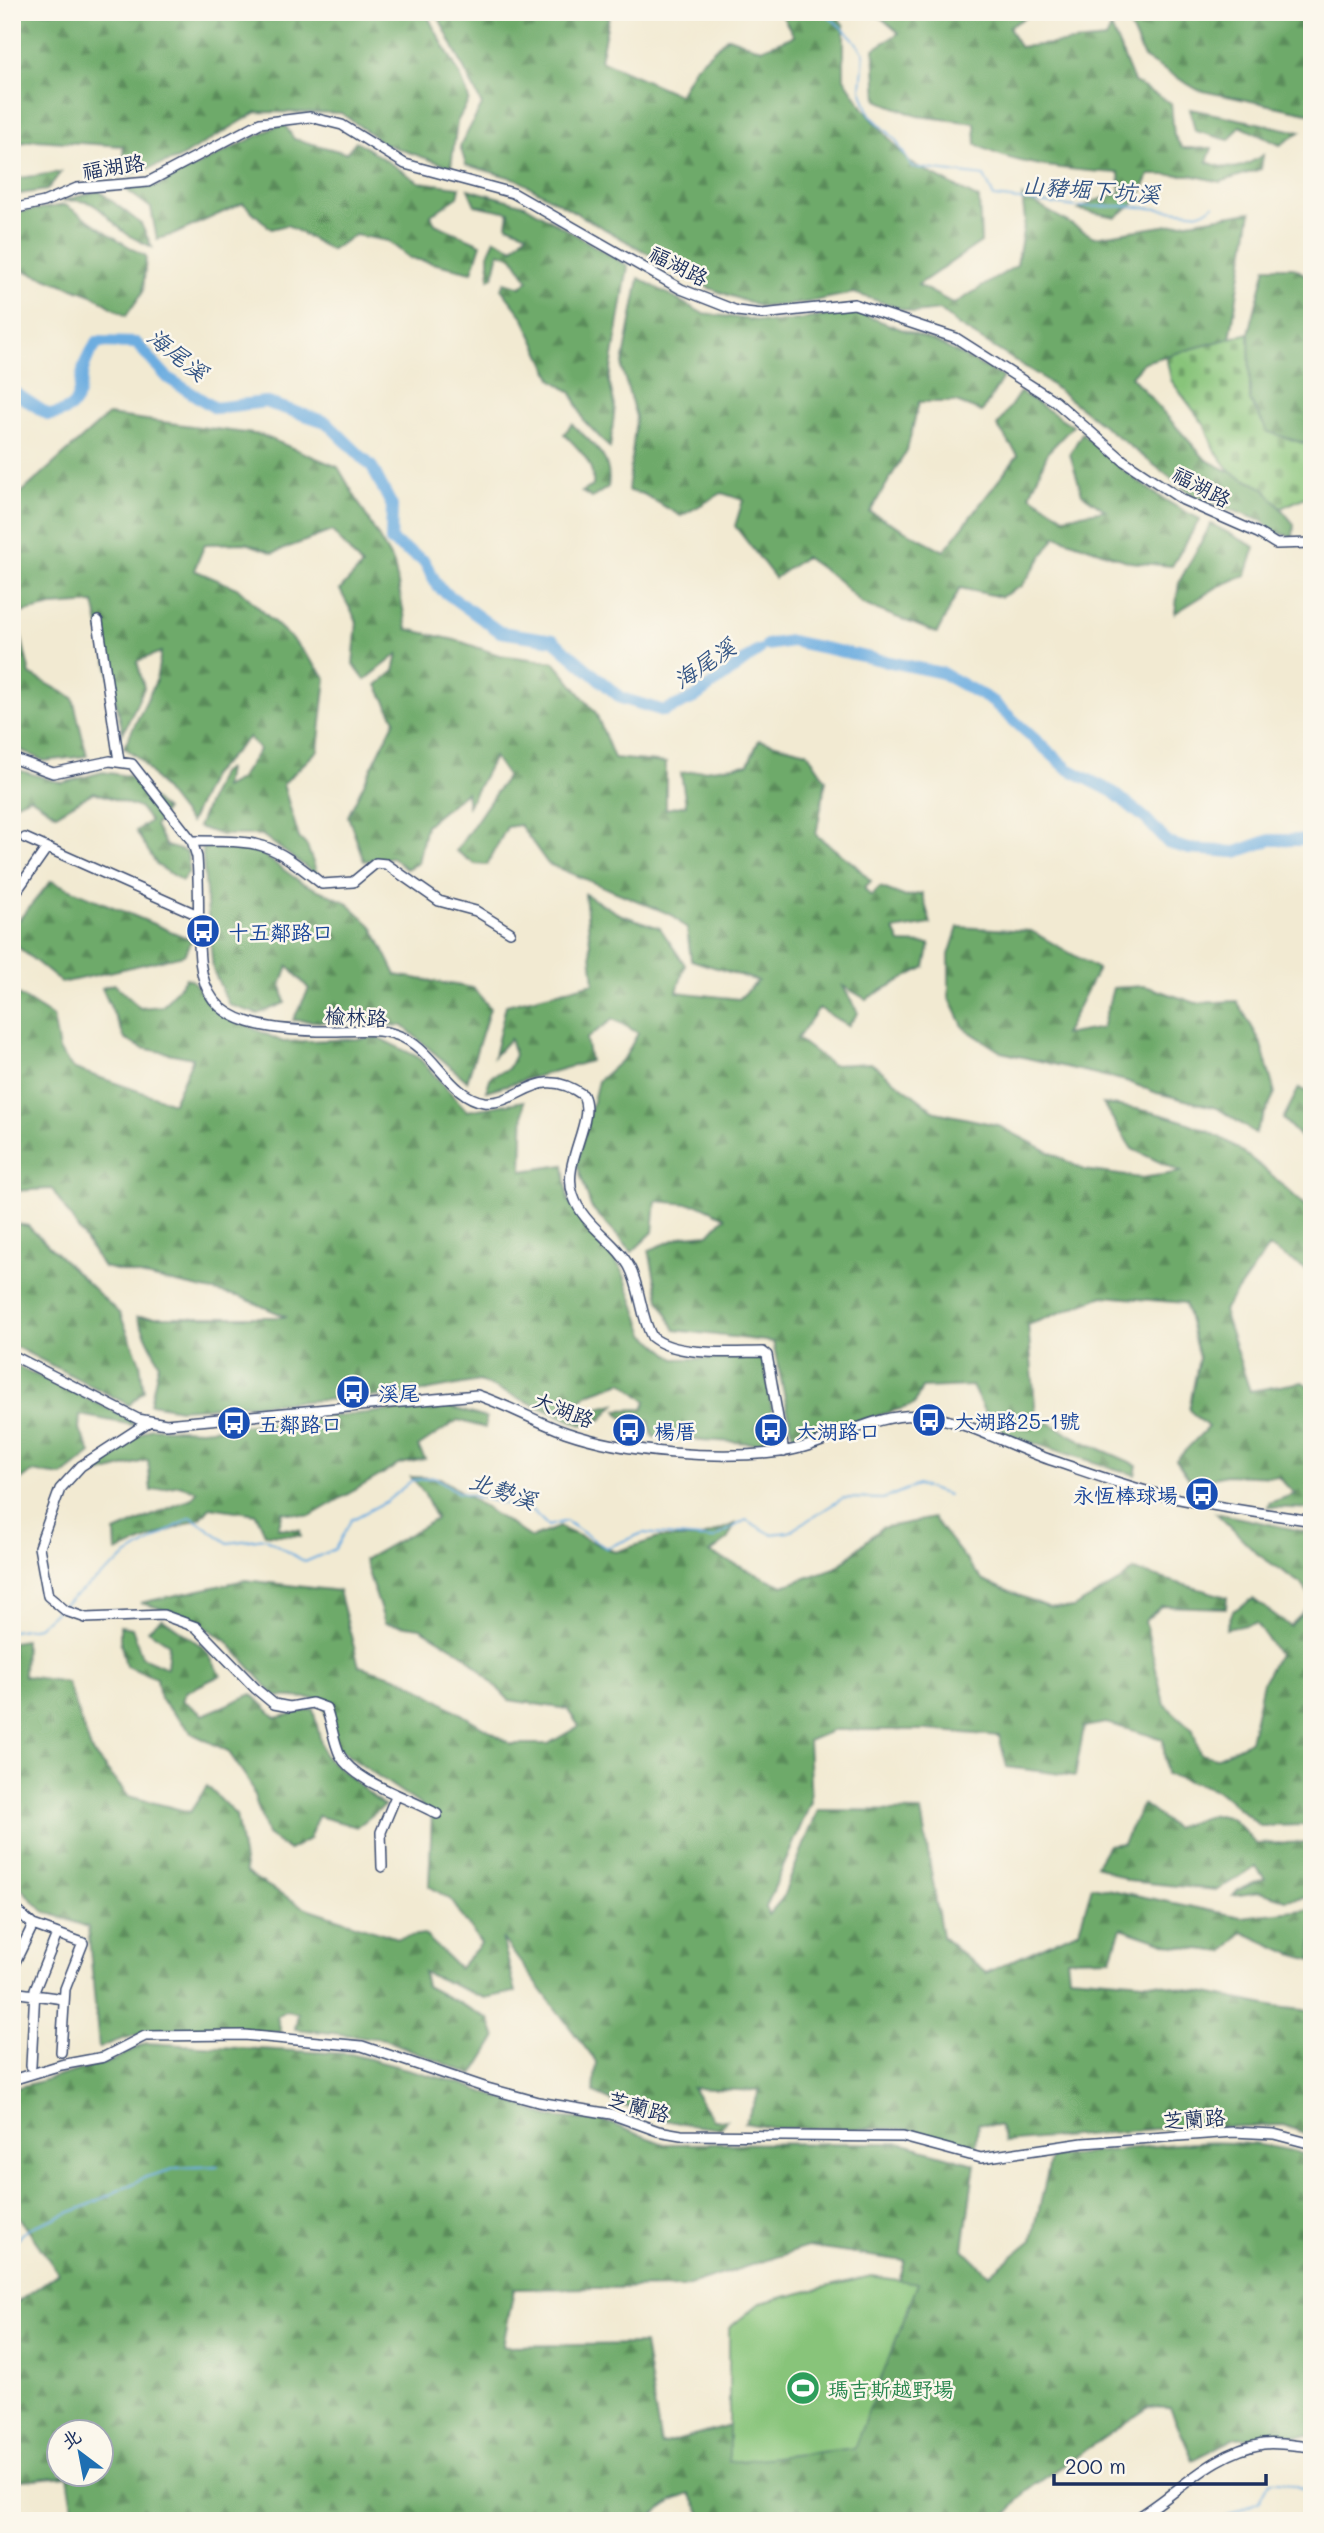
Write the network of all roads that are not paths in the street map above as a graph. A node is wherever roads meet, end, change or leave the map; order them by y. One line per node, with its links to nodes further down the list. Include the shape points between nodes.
1 (12, 209): 2 (street, 福湖路, via 77,188 148,182 260,122 310,117 342,125 405,164 513,193 681,289 737,311 762,314 854,304 956,338 1055,401 1124,461 1183,500 1276,544)
2 (1312, 543)
3 (98, 621): 5 (street)
4 (12, 758): 5 (street, via 53,773)
5 (119, 761): 7 (street, 榆林路, via 132,764)
6 (25, 838): 8 (street)
7 (192, 841): 10 (street, 榆林路, via 197,857); 11 (street, via 254,841 283,852 322,884 353,882 376,863 386,864 439,901 476,911)
8 (46, 849): 9 (street, via 16,892); 10 (street)
9 (12, 890)
10 (198, 915): 14 (street, 榆林路, via 207,990 225,1012 248,1024 396,1034 435,1060 464,1094 485,1102 548,1082 583,1095 584,1119 570,1173 573,1195 591,1225 622,1255 636,1282 649,1331 658,1342 690,1350 767,1355)
11 (510, 932)
12 (12, 1355): 13 (street, 大湖路)
13 (150, 1421): 14 (street, 大湖路, via 166,1424 477,1395 565,1432 601,1441 700,1453); 16 (street, via 81,1466 60,1489 38,1547 48,1596 86,1618 163,1615 196,1628 274,1704 312,1703 326,1709 349,1767)
14 (784, 1452): 15 (street, 大湖路, via 894,1418 923,1416 963,1425 1009,1446 1146,1491)
15 (1312, 1521)
16 (396, 1796): 17 (street, via 410,1798); 18 (street, via 381,1832)
17 (437, 1814)
18 (383, 1867)
19 (12, 1906): 20 (street)
20 (33, 1925): 21 (street); 22 (street)
21 (57, 1934): 24 (street); 25 (street, via 83,1943)
22 (12, 1968)
23 (12, 1992): 24 (street)
24 (34, 1994): 25 (street); 27 (street)
25 (64, 1999): 26 (street)
26 (61, 2052)
27 (31, 2066)
28 (12, 2080): 29 (street, 芝蘭路, via 104,2057 145,2036 244,2035 362,2046 487,2088 611,2114 681,2135 903,2137 981,2158 1083,2143 1233,2132 1274,2134)
29 (1312, 2144)
30 (1312, 2447): 31 (street, via 1264,2444 1234,2453)
31 (1132, 2521)

